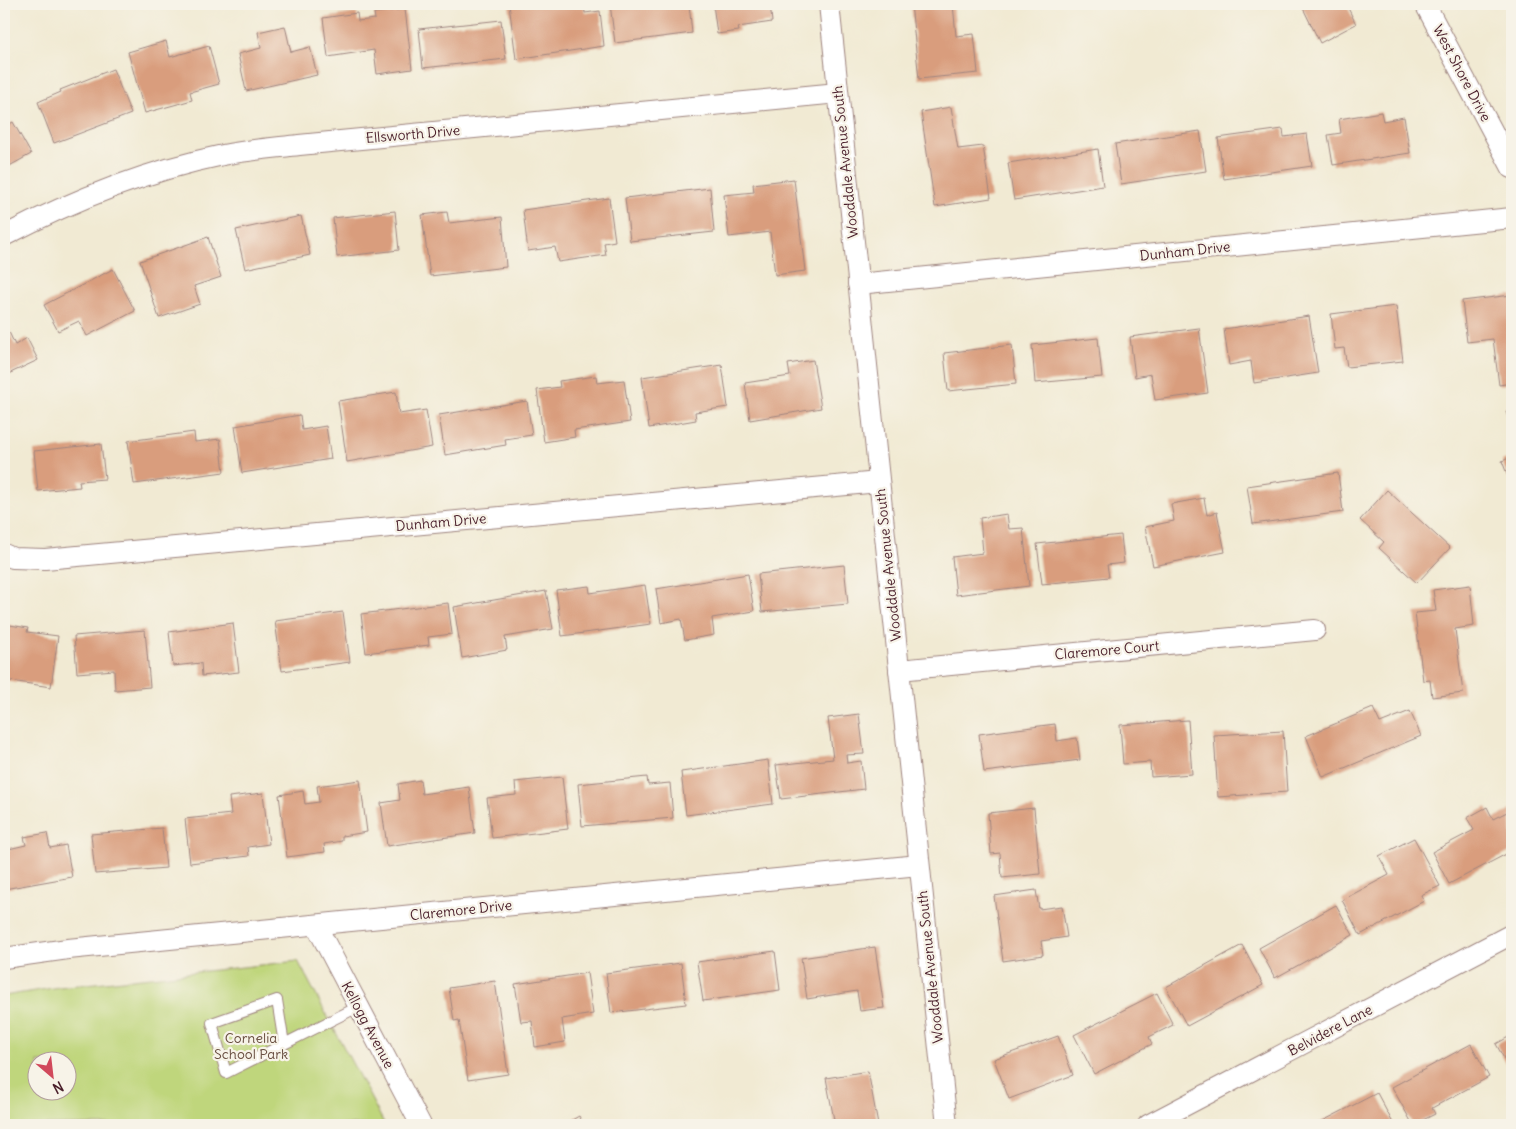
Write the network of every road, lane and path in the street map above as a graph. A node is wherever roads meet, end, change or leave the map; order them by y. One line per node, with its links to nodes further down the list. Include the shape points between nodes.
1 (828, 4): 3 (street, Wooddale Avenue South)
2 (1425, 4): 4 (street, West Shore Drive)
3 (838, 93): 6 (street, Ellsworth Drive, via 223,155 149,174 75,200); 7 (street, Wooddale Avenue South)
4 (1512, 168)
5 (1512, 218): 7 (street, Dunham Drive)
6 (4, 236)
7 (858, 284): 8 (street, Wooddale Avenue South)
8 (879, 482): 9 (street, Dunham Drive, via 45,559 12,558); 11 (street, Wooddale Avenue South)
9 (4, 554)
10 (1315, 630): 11 (street, Claremore Court)
11 (899, 670): 12 (street, Wooddale Avenue South)
12 (919, 865): 13 (street, Claremore Drive); 19 (street, Wooddale Avenue South)
13 (316, 924): 15 (street, Claremore Drive); 16 (street, Kellogg Avenue)
14 (1512, 934): 20 (street, Belvidere Lane)
15 (4, 958)
16 (358, 1007): 17 (lane); 18 (street, Kellogg Avenue)
17 (284, 1044): 17 (lane, via 226,1073 212,1023 277,1000)
18 (421, 1125)
19 (947, 1125)
20 (1148, 1125)

